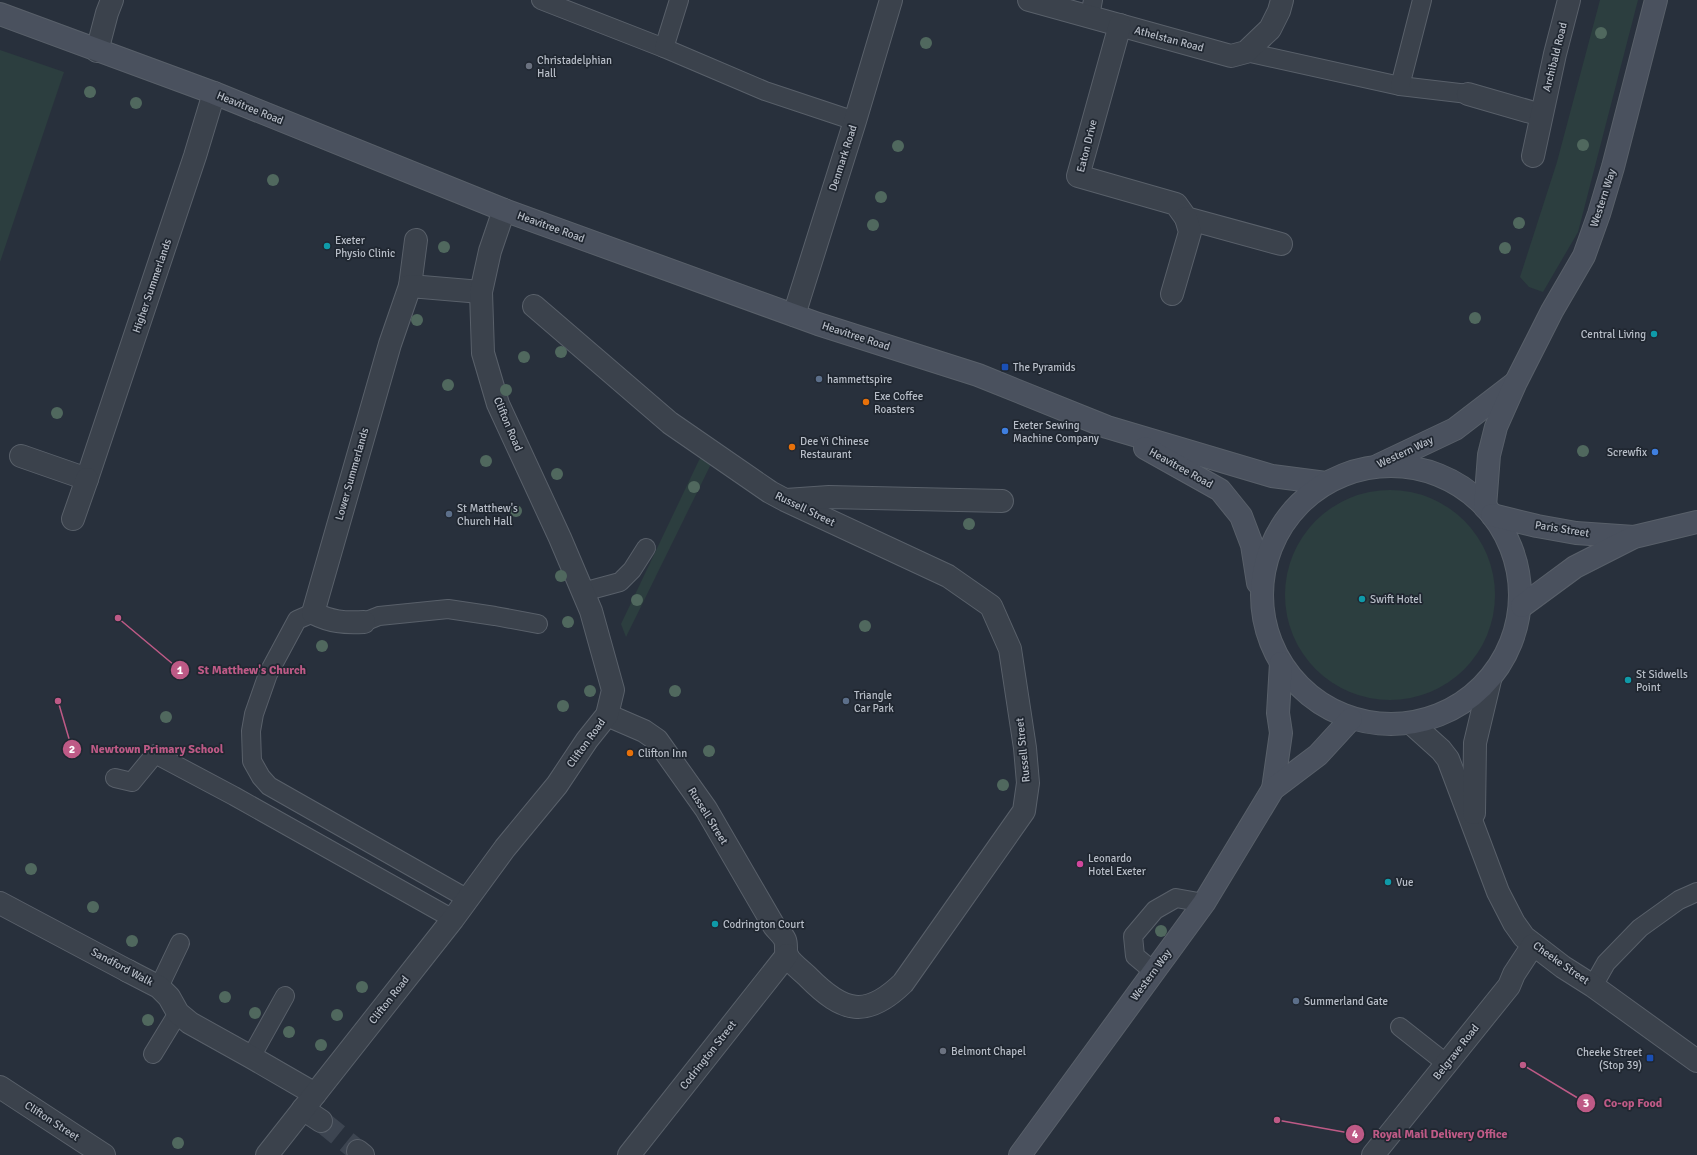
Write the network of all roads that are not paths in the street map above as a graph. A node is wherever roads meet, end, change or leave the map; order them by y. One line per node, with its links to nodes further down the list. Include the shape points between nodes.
1 (112, 0): 14 (street)
2 (541, 0): 13 (lane)
3 (679, 0): 13 (lane)
4 (891, 0): 20 (street, Denmark Road)
5 (1029, 0): 10 (street, Athelstan Road)
6 (1282, 0): 15 (street, via 1270,29)
7 (1422, 0): 16 (lane)
8 (1569, 0): 19 (street, Archibald Road)
9 (1656, 0): 31 (main road, Western Way, via 1613,167 1584,256 1552,311)
10 (1091, 8): 12 (street, Athelstan Road)
11 (0, 14): 14 (main road, Heavitree Road)
12 (1120, 25): 15 (street, Athelstan Road, via 1231,56); 23 (street, Eaton Drive, via 1078,176 1176,204)
13 (664, 48): 20 (lane, via 765,91)
14 (97, 50): 17 (main road, Heavitree Road)
15 (1246, 52): 16 (lane)
16 (1400, 86): 18 (lane)
17 (214, 93): 22 (main road, Heavitree Road); 35 (street, Higher Summerlands)
18 (1468, 94): 19 (street)
19 (1541, 115): 21 (street, Archibald Road)
20 (855, 121): 30 (street, Denmark Road)
21 (1533, 156)
22 (504, 210): 27 (street, Clifton Road, via 490,251); 30 (main road, Heavitree Road)
23 (1186, 218): 25 (street); 28 (street, via 1190,232)
24 (416, 240): 26 (street, Lower Summerlands)
25 (1282, 244)
26 (410, 286): 27 (street); 47 (street, Lower Summerlands, via 390,344)
27 (481, 292): 44 (street, Clifton Road, via 483,353 498,404)
28 (1172, 294)
29 (534, 306): 37 (street, Russell Street, via 670,423)
30 (794, 315): 32 (main road, Heavitree Road, via 978,375)
31 (1516, 382): 34 (main road, Western Way, via 1456,429); 39 (main road, Western Way, via 1496,427 1489,455)
32 (1107, 427): 36 (main road, Heavitree Road, via 1272,476); 45 (main road, Heavitree Road, via 1220,490 1241,516 1252,545)
33 (21, 456): 35 (street)
34 (1372, 468): 36 (main road, via 1358,470); 39 (main road, Heavitree Road, via 1419,468 1448,478 1473,495)
35 (87, 478): 40 (street, Higher Summerlands)
36 (1326, 483): 45 (main road, via 1297,506 1273,541)
37 (785, 500): 38 (street, via 829,497); 65 (street, Russell Street, via 948,576 991,606 1010,649 1028,783 1024,811 903,983 889,997 873,1005 844,1005 825,994)
38 (1002, 501)
39 (1488, 511): 42 (main road, Paris Street, via 1537,526 1576,533); 46 (main road, Heavitree Road, via 1502,528 1516,557)
40 (74, 519)
41 (1697, 522): 42 (main road, Paris Street)
42 (1634, 537): 46 (main road, Paris Street, via 1575,567)
43 (646, 548): 44 (lane, via 632,570 620,582)
44 (583, 592): 52 (street, Clifton Road, via 591,610 613,690)
45 (1260, 592): 50 (main road, Heavitree Road, via 1264,622 1274,653)
46 (1522, 606): 51 (main road, Heavitree Road, via 1508,653)
47 (313, 613): 48 (street, via 325,619 344,623); 59 (lane, via 297,620 268,674 254,714 252,761 269,786)
48 (364, 622): 49 (lane, via 379,616 448,609)
49 (538, 624)
50 (1281, 663): 53 (main road, Heavitree Road, via 1292,680 1319,703); 56 (main road, Western Way, via 1278,713 1281,733)
51 (1490, 680): 54 (main road, Heavitree Road, via 1459,706); 57 (street, Cheeke Street, via 1475,743)
52 (607, 715): 59 (street, Clifton Road, via 557,785 505,848); 65 (street, Russell Street, via 644,731 657,740 706,809 774,926 785,940)
53 (1351, 719): 54 (main road, Heavitree Road, via 1386,725); 56 (main road, Western Way, via 1318,755)
54 (1411, 723): 57 (street, Cheeke Street, via 1448,759)
55 (115, 778): 62 (lane, via 132,782 155,754)
56 (1273, 788): 61 (main road, Western Way)
57 (1474, 826): 64 (street, Cheeke Street, via 1498,892 1514,923)
58 (1697, 892): 67 (lane, via 1679,900 1640,928 1606,963)
59 (468, 899): 62 (street, Clifton Road)
60 (0, 903): 68 (street, Sandford Walk)
61 (1204, 903): 66 (main road, Western Way); 66 (lane, via 1176,898 1155,910 1133,936 1135,956)
62 (452, 919): 77 (street, Clifton Road)
63 (180, 943): 68 (lane)
64 (1533, 945): 67 (street, Cheeke Street); 75 (street, Belgrave Road, via 1509,986)
65 (786, 955): 81 (street, Codrington Street)
66 (1153, 971): 82 (main road, Western Way)
67 (1593, 986): 74 (street, Cheeke Street)
68 (159, 987): 70 (street, Sandford Walk)
69 (285, 996): 73 (lane)
70 (178, 1013): 72 (lane); 73 (street, Sandford Walk, via 190,1023)
71 (1400, 1027): 75 (lane)
72 (153, 1054)
73 (252, 1057): 77 (street, Sandford Walk)
74 (1697, 1061)
75 (1447, 1064): 83 (street, Belgrave Road)
76 (0, 1087): 79 (street, Clifton Street)
77 (309, 1102): 78 (street, Sandford Walk); 80 (street, Clifton Road)
78 (321, 1121)
79 (104, 1155)
80 (267, 1155)
81 (629, 1155)
82 (1020, 1155)
83 (1373, 1155)

